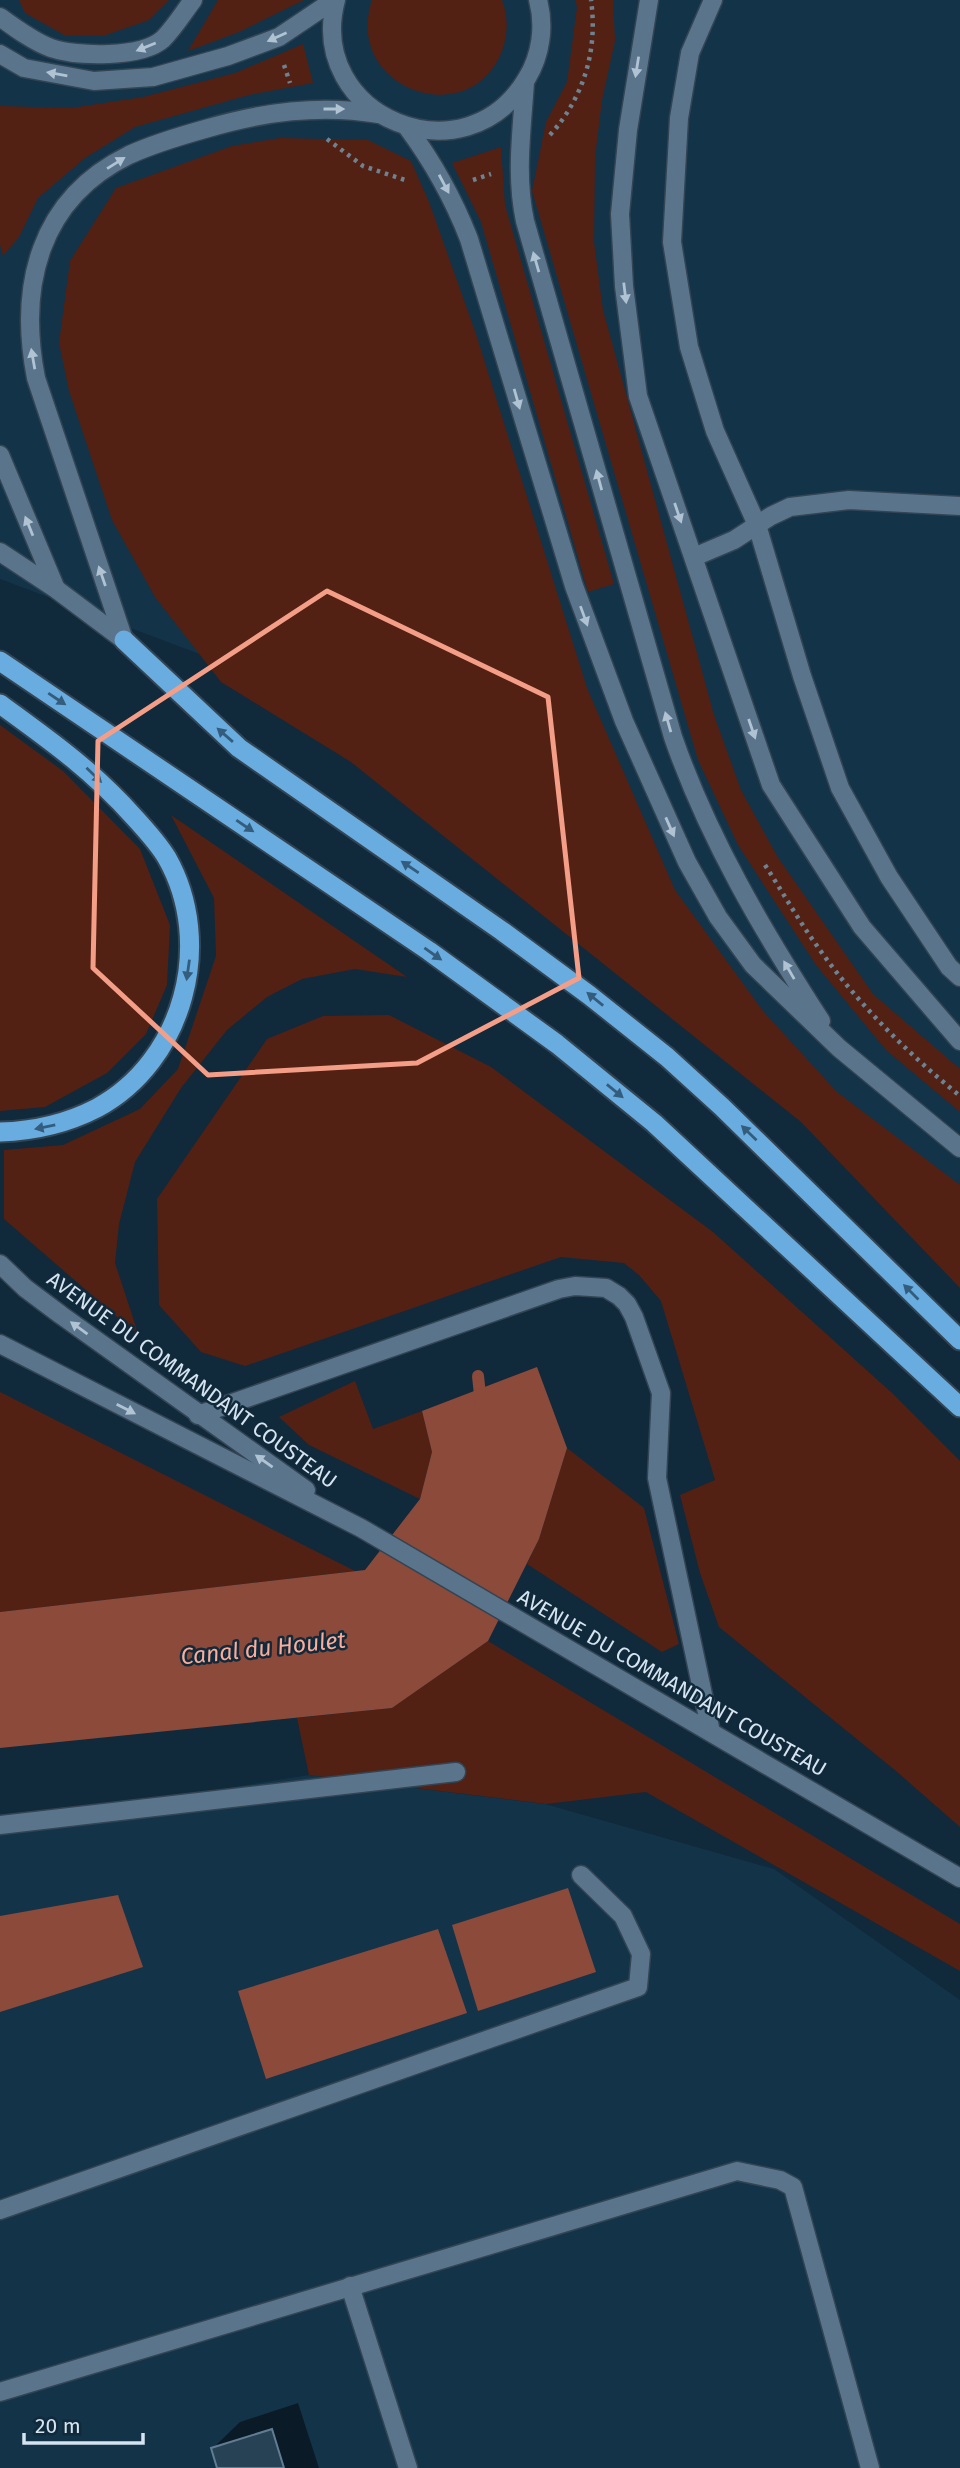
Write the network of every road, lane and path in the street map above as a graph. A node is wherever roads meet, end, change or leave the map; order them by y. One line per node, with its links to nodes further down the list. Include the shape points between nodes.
1 (193, 0): 7 (street, one-way to 7, via 162,40 136,51 85,54 51,48)
2 (335, 0): 8 (street, one-way to 8, via 279,37 153,77 94,81 24,68); 10 (street, via 332,39 337,59 357,94)
3 (538, 0): 9 (street, via 541,35 535,65)
4 (591, 0): 12 (path, via 589,67)
5 (649, 0): 17 (street, one-way to 17, via 620,214 624,286 638,396)
6 (713, 0): 15 (street, via 690,52 678,118 672,242 689,346 700,383 715,431)
7 (0, 17)
8 (0, 54)
9 (525, 82): 11 (street, via 507,104 474,124 435,131); 24 (street, one-way to 9, via 725,859 692,792 673,737 525,220 519,186)
10 (379, 114): 11 (street); 19 (street, one-way to 10, via 33,365 29,301 45,239 86,184 129,155 152,146 276,112 337,109)
11 (407, 127): 24 (street, one-way to 24, via 433,163 469,239 574,586 624,721 673,834 737,944)
12 (558, 127)
13 (0, 455): 18 (street, one-way to 13)
14 (960, 506): 15 (street, via 849,500 790,507)
15 (757, 525): 17 (street); 22 (street, via 840,788 889,877)
16 (0, 552): 18 (street)
17 (694, 557): 23 (street, one-way to 23, via 771,785 862,927)
18 (55, 589): 19 (street)
19 (124, 640): 28 (highway, one-way to 19, via 667,1057 522,946 239,748)
20 (0, 661): 30 (highway, one-way to 30, via 419,944 557,1044 654,1123)
21 (0, 704): 25 (highway, one-way to 25, via 82,764 157,843 183,895 190,935 182,1004 161,1048 135,1080 100,1107 64,1123)
22 (960, 977)
23 (960, 1041)
24 (839, 1048): 26 (street)
25 (0, 1132)
26 (960, 1148)
27 (0, 1264): 31 (street, AVENUE DU COMMANDANT COUSTEAU, one-way to 27, via 25,1288)
28 (960, 1340)
29 (0, 1345): 32 (street, AVENUE DU COMMANDANT COUSTEAU, one-way to 32)
30 (960, 1407)
31 (198, 1415): 32 (street, AVENUE DU COMMANDANT COUSTEAU, one-way to 31); 33 (street, via 559,1289 591,1287 619,1296 634,1317 661,1393 657,1478)
32 (360, 1528): 33 (street, AVENUE DU COMMANDANT COUSTEAU)
33 (711, 1732): 37 (street, AVENUE DU COMMANDANT COUSTEAU)
34 (456, 1772): 35 (street)
35 (0, 1825)
36 (581, 1875): 38 (street, via 624,1916 641,1954 638,1987)
37 (960, 1878)
38 (0, 2210)
39 (350, 2286): 40 (street); 41 (street); 42 (street, via 737,2171 780,2180 793,2187)
40 (0, 2392)
41 (408, 2468)
42 (870, 2468)

